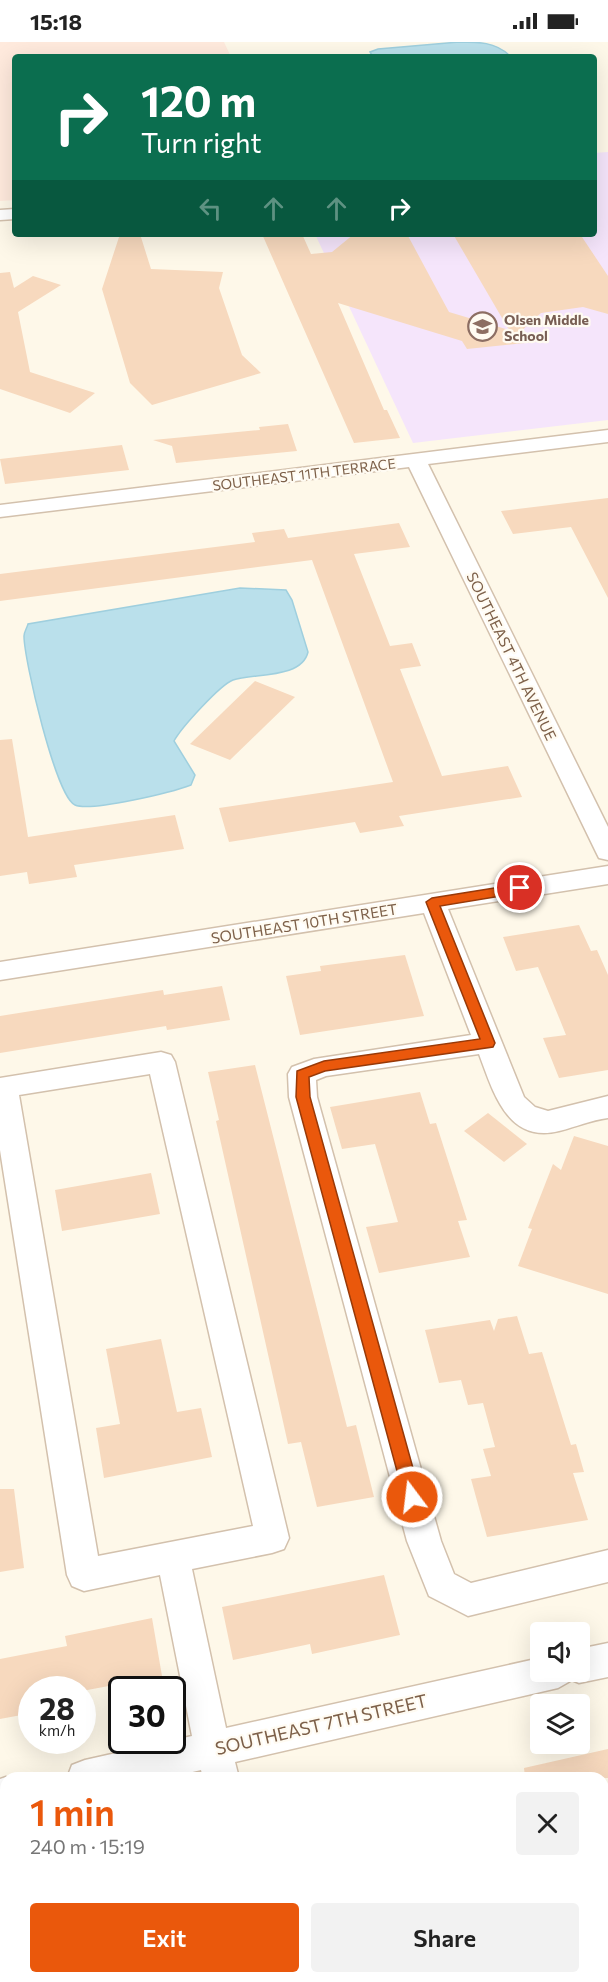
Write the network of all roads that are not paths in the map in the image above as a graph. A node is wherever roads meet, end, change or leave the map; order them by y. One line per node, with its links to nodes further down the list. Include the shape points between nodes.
1 (608, 436): 2 (street, SOUTHEAST 11TH TERRACE)
2 (416, 460): 3 (street, SOUTHEAST 11TH TERRACE); 4 (street, SOUTHEAST 4TH AVENUE)
3 (0, 511)
4 (608, 852)
5 (608, 875): 6 (street, SOUTHEAST 10TH STREET)
6 (432, 902): 7 (street, SOUTHEAST 10TH STREET); 8 (street)
7 (0, 971)
8 (488, 1043): 9 (street, via 512,1103 524,1116 543,1124 569,1119 594,1107); 11 (street, via 324,1066 302,1074 301,1091 424,1540 441,1586 468,1600)
9 (608, 1107)
10 (173, 1557): 10 (street, via 84,1575 4,1087 161,1062 272,1538); 15 (street, via 202,1710)
11 (608, 1566)
12 (608, 1660): 13 (street)
13 (590, 1664)
14 (530, 1679): 15 (street, SOUTHEAST 7TH STREET)
15 (218, 1763): 16 (street, SOUTHEAST 7TH STREET)
16 (138, 1772)

